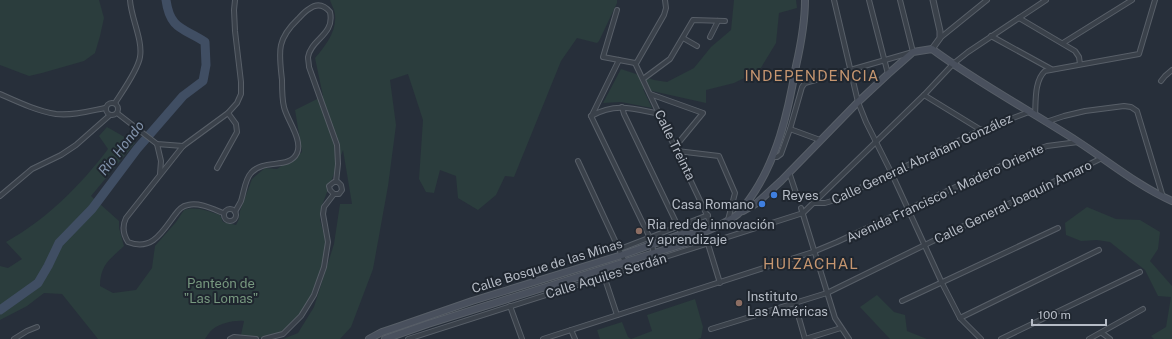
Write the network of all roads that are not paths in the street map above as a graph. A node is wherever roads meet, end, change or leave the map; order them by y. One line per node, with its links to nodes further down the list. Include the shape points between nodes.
1 (130, 0): 40 (street, via 140,44 140,58)
2 (235, 0): 44 (street, via 241,94)
3 (665, 0): 27 (street, via 664,15)
4 (805, 0): 59 (main road, via 805,22 792,88)
5 (834, 0): 31 (street)
6 (869, 0): 26 (street)
7 (900, 0): 24 (street)
8 (933, 0): 20 (street, via 940,23)
9 (987, 0): 20 (street)
10 (1046, 0): 14 (street)
11 (1132, 0): 21 (street)
12 (1155, 0): 29 (street, via 1139,54)
13 (618, 10): 25 (street, via 603,57)
14 (1019, 18): 17 (street); 21 (street)
15 (718, 21): 16 (street); 18 (street); 19 (street, via 694,19)
16 (724, 21)
17 (991, 36): 28 (street); 30 (street)
18 (710, 37)
19 (683, 38): 22 (street); 34 (street, via 670,59)
20 (940, 38): 23 (street)
21 (1063, 44): 29 (street, via 1078,53)
22 (697, 46)
23 (932, 49): 24 (main road); 28 (main road)
24 (913, 52): 26 (street); 33 (main road)
25 (619, 60): 27 (street); 48 (street)
26 (884, 61): 31 (street); 33 (street)
27 (635, 63): 34 (street, Calle Treinta)
28 (953, 64): 38 (street); 43 (main road)
29 (1080, 64): 30 (street)
30 (1051, 69): 49 (street, via 1041,74)
31 (851, 70): 39 (street); 51 (street, via 803,85)
32 (1172, 70): 35 (street)
33 (888, 74): 39 (main road)
34 (643, 79): 37 (street, Calle Treinta)
35 (1161, 81)
36 (0, 94): 42 (street, via 23,105 56,114 78,114)
37 (650, 94): 46 (street, Calle Treinta); 58 (street, via 703,113)
38 (924, 95): 52 (street); 54 (street)
39 (858, 102): 53 (main road); 54 (street)
40 (115, 104): 42 (street, via 109,103); 45 (street)
41 (622, 107): 46 (street); 48 (street, via 601,110); 81 (street)
42 (106, 108): 47 (street)
43 (1029, 112): 49 (main road); 52 (street, Calle General Abraham González)
44 (228, 113): 57 (street); 62 (street, via 236,124 237,132)
45 (118, 114): 47 (street); 56 (street)
46 (660, 114): 58 (street, Calle Treinta)
47 (110, 115): 69 (street, via 76,145 32,169)
48 (592, 116): 86 (street)
49 (1035, 116): 50 (main road)
50 (1046, 122): 55 (main road); 70 (street, via 1085,111 1132,107 1137,111)
51 (790, 129): 53 (street); 59 (street, via 781,154)
52 (981, 130): 64 (street, Calle General Abraham González)
53 (820, 140): 63 (main road)
54 (876, 142): 64 (street); 71 (street)
55 (1078, 142): 60 (main road); 74 (street, Avenida Francisco I. Madero Oriente, via 1047,146 1033,151)
56 (156, 143): 57 (street); 65 (street, via 161,161)
57 (183, 146): 65 (street)
58 (676, 149): 79 (street, Calle Treinta); 80 (street, via 719,156 735,193)
59 (773, 156): 76 (main road, via 758,186)
60 (1102, 158): 70 (main road); 90 (street, Calle General Joaquín Amaro)
61 (578, 161): 92 (street)
62 (217, 168)
63 (789, 172): 67 (street); 76 (main road, via 757,203)
64 (891, 172): 71 (street, Calle General Abraham González, via 835,200); 74 (street)
65 (160, 174): 78 (street, via 124,222 128,242 140,245 153,241 180,208 189,204 205,206)
66 (336, 182): 68 (street, via 329,186); 68 (street, via 340,183 342,188 339,194); 75 (street, via 337,145 308,58 310,51 331,23 330,12 319,5 308,10 293,24 283,37 280,48 284,107 295,133 297,153 291,160 263,164 250,173)
67 (796, 193)
68 (334, 194): 115 (street, via 324,207 328,242 324,267 314,295 300,316 283,334)
69 (0, 196)
70 (1163, 198): 72 (main road)
71 (815, 202): 77 (street)
72 (1172, 202)
73 (801, 208): 77 (street)
74 (908, 210): 90 (street); 93 (street, Avenida Francisco I. Madero Oriente)
75 (236, 212): 78 (street, via 228,209); 78 (street, via 236,217 232,221 224,219)
76 (739, 213): 80 (main road)
77 (803, 213): 88 (street, Calle Aquiles Serdán); 93 (street)
78 (223, 214)
79 (708, 215): 81 (street); 82 (street, Calle Treinta)
80 (728, 221): 82 (main road)
81 (678, 227): 84 (street); 86 (street)
82 (713, 228): 85 (main road)
83 (1058, 228): 99 (street)
84 (682, 234): 85 (main road, Calle Bosque de las Minas); 87 (street); 89 (main road, Calle Bosque de las Minas)
85 (695, 234): 87 (main road, Calle Bosque de las Minas)
86 (650, 238): 89 (street); 92 (street)
87 (686, 243): 94 (main road, Calle Bosque de las Minas)
88 (708, 244): 97 (street, Calle Aquiles Serdán); 98 (street)
89 (652, 245): 92 (main road, Calle Bosque de las Minas); 94 (street)
90 (924, 246): 99 (street); 100 (street, Calle General Joaquín Amaro)
91 (1100, 250): 106 (street)
92 (621, 252): 95 (street); 116 (main road, Calle Bosque de las Minas, via 397,326)
93 (813, 252): 98 (street, Avenida Francisco I. Madero Oriente); 100 (street)
94 (654, 253): 95 (main road, Calle Bosque de las Minas)
95 (625, 262): 117 (main road, Calle Bosque de las Minas)
96 (1140, 272): 125 (street)
97 (604, 276): 103 (street, Calle Aquiles Serdán); 105 (street)
98 (720, 282): 105 (street, Avenida Francisco I. Madero Oriente)
99 (942, 283): 101 (street); 106 (street)
100 (827, 294): 102 (street, Calle General Joaquín Amaro); 108 (street)
101 (902, 301)
102 (796, 304): 109 (street, Calle General Joaquín Amaro); 122 (street)
103 (510, 306): 118 (street, Calle Aquiles Serdán); 119 (street)
104 (1143, 309): 111 (street)
105 (618, 315): 110 (street, Avenida Francisco I. Madero Oriente)
106 (960, 318): 124 (street)
107 (37, 328): 112 (street)
108 (841, 328): 122 (street); 123 (street)
109 (711, 329)
110 (571, 330): 120 (street, Avenida Francisco I. Madero Oriente); 121 (street)
111 (1102, 333): 126 (street); 127 (street)
112 (14, 339)
113 (230, 339): 114 (street)
114 (256, 339)
115 (264, 339)
116 (369, 339)
117 (385, 339)
118 (408, 339)
119 (522, 339)
120 (543, 339)
121 (575, 339)
122 (805, 339)
123 (849, 339)
124 (981, 339)
125 (1001, 339)
126 (1089, 339)
127 (1110, 339)

